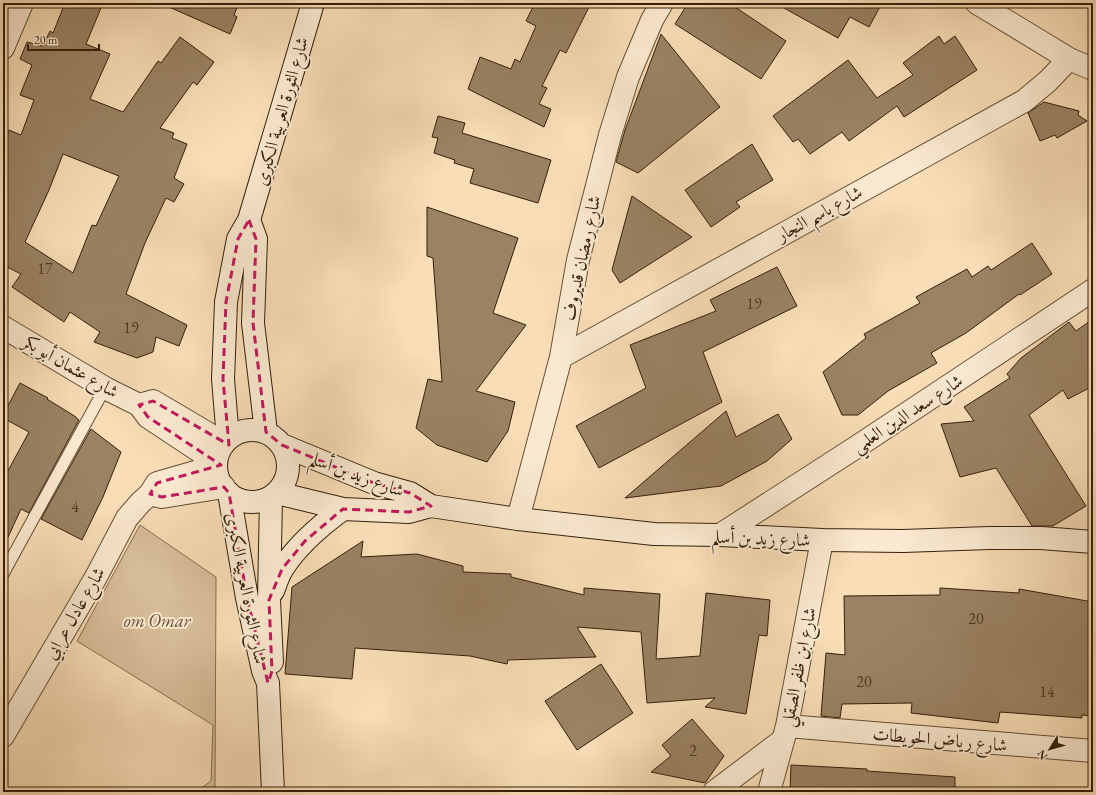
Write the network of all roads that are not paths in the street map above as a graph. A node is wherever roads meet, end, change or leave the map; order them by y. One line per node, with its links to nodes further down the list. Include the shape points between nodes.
1 (22, 3): 5 (street)
2 (313, 3): 8 (street, شارع الثورة العربية الكبرى)
3 (662, 3): 11 (street, شارع رمضان قديروف, via 628,77 610,135 578,260)
4 (977, 3): 6 (street)
5 (3, 48)
6 (1070, 60): 7 (street); 11 (street, شارع باسم النجار, via 1024,101)
7 (1093, 69)
8 (249, 220): 13 (street, via 256,239 253,323); 14 (street, شارع الثورة العربية الكبرى, via 238,240 226,302)
9 (1093, 290): 21 (street, شارع سعد الدين العلمي)
10 (3, 327): 12 (street, شارع عثمان أبو بكر)
11 (561, 356): 20 (street, شارع رمضان قديروف)
12 (105, 388): 14 (street, شارع عثمان أبو بكر, via 139,405 153,401); 24 (lane)
13 (274, 439): 14 (street, via 256,429 246,430 236,433); 17 (street, via 288,457 288,470 284,482); 18 (street, شارع زيد بن أسلم, via 374,483 410,493)
14 (221, 452): 15 (street, via 218,477); 16 (street, شارع عادل عرابي, via 157,483)
15 (226, 490): 16 (street, via 162,496); 17 (street, via 236,498 253,502); 26 (street, شارع الثورة العربية الكبرى, via 247,598)
16 (150, 494): 28 (street, شارع عادل عرابي, via 127,518 96,577)
17 (274, 495): 19 (street, شارع زيد بن أسلم); 25 (street, شارع الثورة العربية الكبرى)
18 (431, 506): 19 (street, شارع زيد بن أسلم, via 409,512); 20 (street, شارع زيد بن أسلم)
19 (344, 509): 25 (street, via 324,523 293,555 282,569)
20 (518, 519): 21 (street, شارع زيد بن أسلم, via 654,534)
21 (720, 535): 22 (street, شارع زيد بن أسلم)
22 (822, 540): 23 (street, شارع زيد بن أسلم, via 1041,538); 27 (street, شارع ابن ظفر الصقلي)
23 (1093, 542)
24 (3, 574)
25 (269, 600): 26 (street, شارع الثورة العربية الكبرى, via 272,671)
26 (268, 683): 30 (street, شارع الثورة العربية الكبرى)
27 (785, 733): 29 (street, شارع رياض الحويطات); 31 (street); 32 (street, شارع ابن ظفر الصقلي)
28 (3, 736)
29 (1093, 751)
30 (273, 792)
31 (714, 792)
32 (769, 792)

